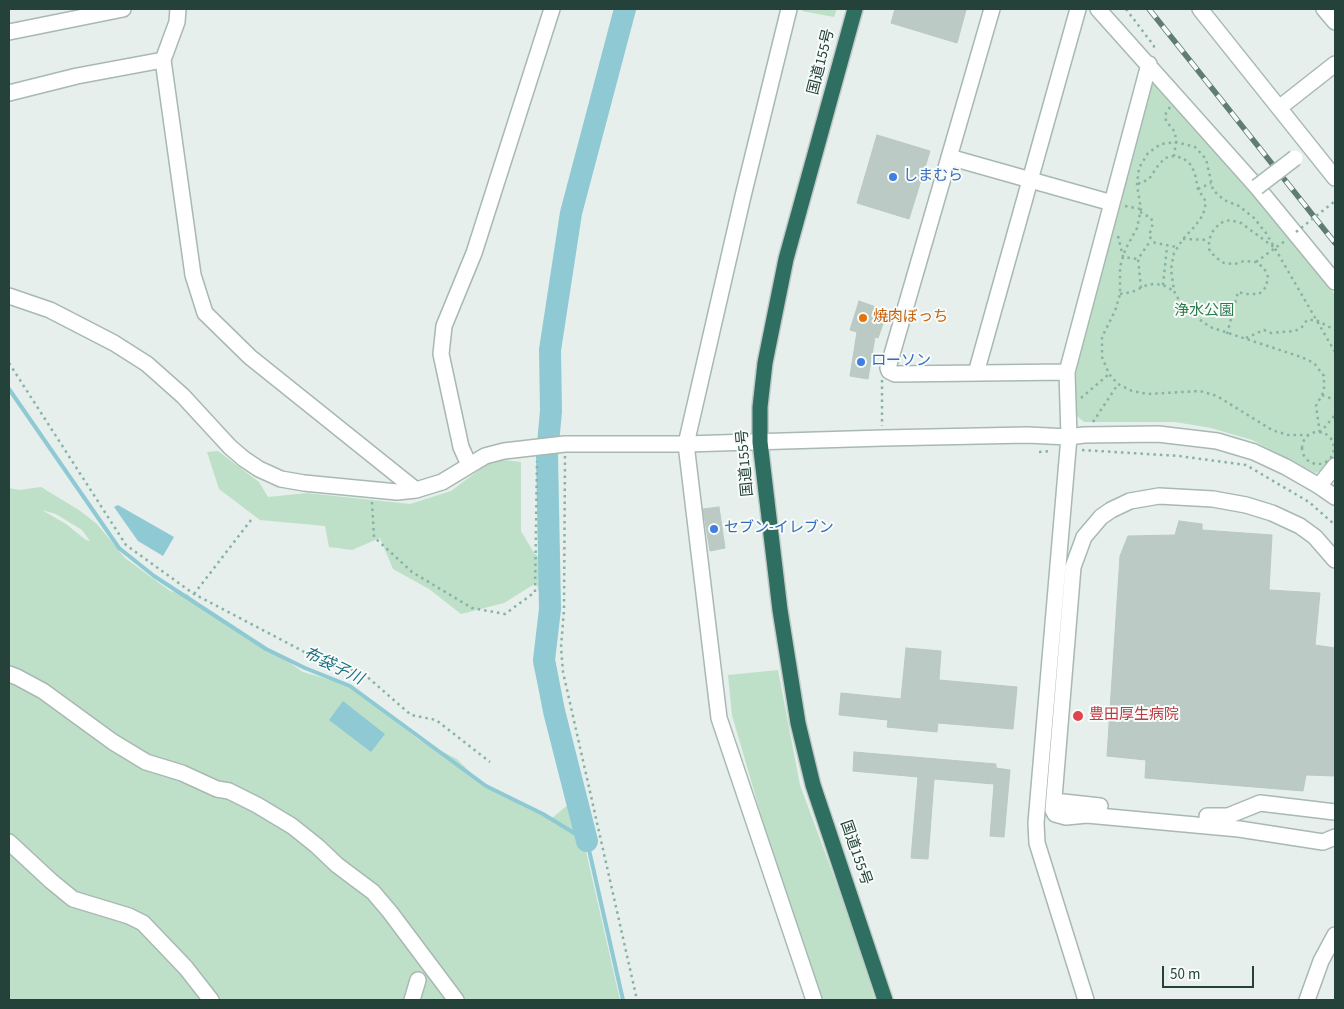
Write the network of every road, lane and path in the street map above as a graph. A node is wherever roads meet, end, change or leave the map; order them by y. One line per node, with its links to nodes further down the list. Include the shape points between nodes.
1 (123, 9): 13 (street)
2 (178, 9): 14 (street, via 177,22)
3 (552, 9): 76 (street, via 474,253 444,326 441,354 461,447)
4 (789, 9): 73 (street)
5 (854, 9): 70 (highway, 国道155号, via 786,259 765,363)
6 (992, 9): 23 (street)
7 (1078, 9): 25 (street)
8 (1098, 9): 15 (street)
9 (1126, 9): 15 (path, via 1154,46)
10 (1200, 9): 19 (street)
11 (1324, 9): 12 (street)
12 (1335, 22)
13 (9, 32)
14 (163, 60): 17 (street, via 77,76); 80 (street, via 193,275 205,312 250,358)
15 (1149, 64): 18 (street); 31 (street)
16 (1335, 64): 19 (street)
17 (9, 94)
18 (1179, 100): 20 (path, via 1165,115); 28 (street)
19 (1279, 108): 21 (street)
20 (1176, 142): 22 (path); 26 (path, via 1195,148 1206,159); 27 (path, via 1161,144 1148,153 1139,168)
21 (1310, 146): 24 (street); 28 (street, bridge)
22 (1174, 156): 27 (path, via 1165,158 1150,179); 29 (path, via 1191,165)
23 (949, 157): 25 (street); 55 (street, via 888,365)
24 (1335, 178)
25 (1031, 180): 31 (street); 56 (street)
26 (1211, 183): 29 (path); 39 (path, via 1213,190 1224,200 1240,206 1254,218)
27 (1137, 185): 32 (path)
28 (1257, 187): 33 (street)
29 (1198, 189): 34 (path, via 1206,202 1203,215)
30 (1335, 201): 33 (path, bridge)
31 (1112, 203): 57 (street)
32 (1140, 212): 35 (path, via 1151,218 1153,223); 40 (path, via 1137,228)
33 (1296, 232): 39 (path); 43 (street)
34 (1182, 239): 36 (path); 38 (path)
35 (1151, 240): 37 (path); 41 (path)
36 (1209, 240): 39 (path, via 1220,223 1230,220); 42 (path, via 1212,253 1224,263)
37 (1167, 247): 38 (path); 44 (path)
38 (1177, 247): 46 (path, via 1171,269)
39 (1275, 248): 42 (path); 49 (path)
40 (1123, 257): 41 (path); 47 (path)
41 (1138, 260): 45 (path)
42 (1256, 262): 51 (path, via 1268,277 1266,287 1259,294 1238,292)
43 (1335, 282)
44 (1163, 285): 45 (path); 46 (path)
45 (1141, 288): 47 (path)
46 (1174, 291): 51 (path, via 1195,316)
47 (1120, 294): 58 (path, via 1102,337 1102,357)
48 (9, 296): 79 (street, via 50,310 147,364 183,396 230,447 259,469 296,482)
49 (1316, 320): 50 (path); 52 (path, via 1306,320 1302,327 1294,330 1264,330); 53 (path)
50 (1335, 330)
51 (1227, 334): 52 (path)
52 (1244, 339): 60 (path, via 1314,364 1324,376)
53 (1335, 352)
54 (9, 363): 85 (path, via 126,545)
55 (889, 371): 56 (street, via 894,374); 68 (path, via 880,381)
56 (976, 372): 57 (street)
57 (1067, 372): 62 (street)
58 (1109, 374): 59 (path); 62 (path)
59 (1118, 384): 65 (path); 66 (path, via 1147,394 1200,391 1217,396 1272,430 1288,435)
60 (1322, 395): 61 (path); 64 (path, via 1316,406)
61 (1335, 400)
62 (1068, 408): 71 (street)
63 (1335, 415): 64 (path)
64 (1320, 433): 66 (path); 69 (path)
65 (1084, 435): 71 (street); 78 (street, via 1158,434 1217,441 1254,452)
66 (1309, 435): 69 (path, via 1303,444 1303,454 1315,464 1325,463 1332,456 1334,446)
67 (1335, 437): 69 (path)
68 (883, 438): 70 (street); 71 (street, via 1027,436)
69 (1331, 439)
70 (760, 442): 73 (street); 99 (highway, 国道155号, via 780,610 798,723 813,785)
71 (1068, 443): 75 (path); 83 (path, via 1246,464 1309,502); 100 (street, via 1036,823 1037,843)
72 (565, 444): 73 (street); 74 (street); 97 (path, via 563,672)
73 (686, 444): 98 (street, via 719,718)
74 (537, 447): 76 (street, via 485,456); 79 (path, via 535,592 506,614 472,608 463,603 412,572 374,537)
75 (1039, 452)
76 (469, 465): 80 (street, via 442,482)
77 (1335, 466): 78 (street)
78 (1319, 486): 81 (street)
79 (372, 490): 80 (street)
80 (416, 490)
81 (1335, 497)
82 (251, 520): 85 (path)
83 (1335, 525)
84 (1335, 560): 88 (street, via 1315,537 1300,526 1246,505 1213,499 1159,496 1130,501 1101,517 1084,537 1073,567)
85 (194, 594): 87 (path, via 316,658 364,674 411,716 436,720)
86 (9, 674): 96 (street, via 43,691 146,762 229,791 292,826 373,892)
87 (490, 762)
88 (1054, 801): 89 (street, via 1223,817 1260,803); 90 (street, via 1055,814 1066,817 1087,815 1239,829 1323,842)
89 (1335, 812)
90 (1335, 837)
91 (9, 842): 94 (street, via 73,899 142,923 186,968)
92 (1335, 935): 101 (street, via 1321,961)
93 (418, 980): 95 (street)
94 (211, 1000)
95 (412, 1000)
96 (456, 1000)
97 (637, 1000)
98 (814, 1000)
99 (885, 1000)
100 (1086, 1000)
101 (1307, 1000)

